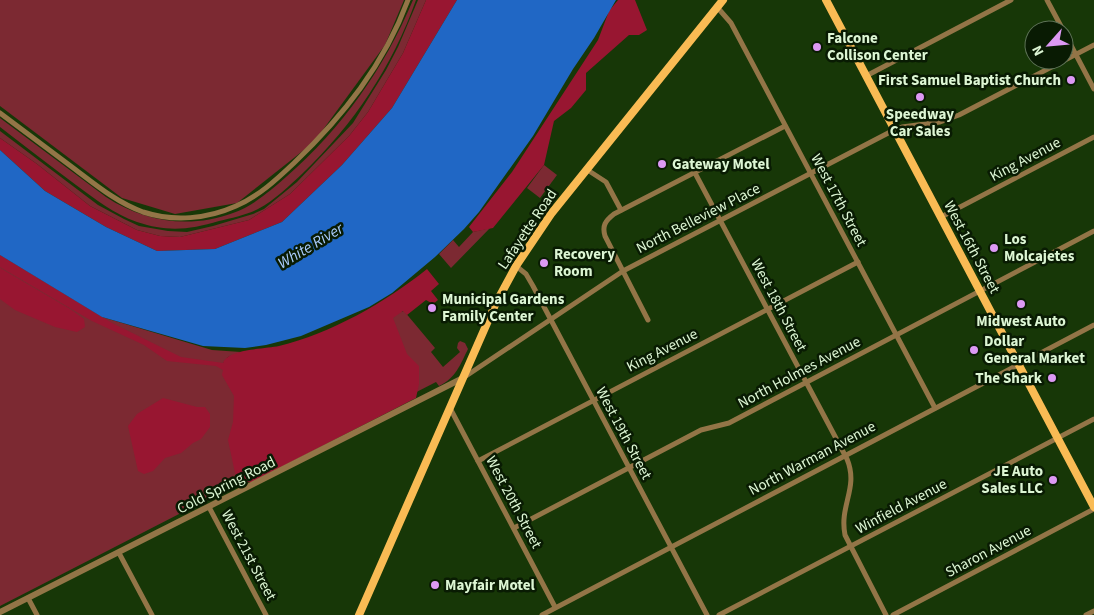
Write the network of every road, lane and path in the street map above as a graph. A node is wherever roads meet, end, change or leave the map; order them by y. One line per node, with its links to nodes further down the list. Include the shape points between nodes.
1 (408, 0): 13 (street, via 378,63 358,94 324,134 262,191 215,214 190,218 162,216 125,204)
2 (722, 0): 6 (main road, Lafayette Road)
3 (826, 0): 11 (main road, West 16th Street)
4 (1012, 0): 11 (street)
5 (1048, 0): 7 (street)
6 (717, 7): 14 (street, West 17th Street, via 730,23); 17 (main road, Lafayette Road)
7 (1058, 20)
8 (1094, 45): 10 (street, North Belleview Place)
9 (1074, 50): 10 (street)
10 (1076, 54): 12 (street); 15 (street, North Belleview Place, via 962,114)
11 (866, 76): 15 (main road, West 16th Street)
12 (1094, 89)
13 (0, 113)
14 (785, 126): 18 (street); 19 (street, West 17th Street)
15 (894, 130): 19 (street, North Belleview Place); 21 (main road, West 16th Street)
16 (1094, 137): 21 (street, King Avenue)
17 (586, 170): 20 (street, via 606,182); 25 (main road, Lafayette Road, via 541,227)
18 (695, 173): 20 (street); 22 (street, West 18th Street)
19 (810, 174): 22 (street, North Belleview Place); 24 (street, West 17th Street)
20 (621, 210): 26 (street, via 604,226 605,236)
21 (941, 217): 27 (main road, West 16th Street)
22 (720, 221): 26 (street, North Belleview Place); 28 (street, West 18th Street)
23 (1094, 231): 27 (street, North Holmes Avenue)
24 (858, 262): 28 (street, King Avenue); 32 (street, West 17th Street)
25 (516, 266): 29 (street, West 19th Street, via 529,277); 34 (main road, Lafayette Road)
26 (623, 271): 29 (street, North Belleview Place); 30 (street)
27 (980, 291): 32 (street, North Holmes Avenue); 33 (main road, West 16th Street)
28 (768, 310): 35 (street, West 18th Street); 36 (street, King Avenue)
29 (551, 319): 34 (street, North Belleview Place); 36 (street, West 19th Street)
30 (648, 320)
31 (1094, 324): 33 (street, North Warman Avenue)
32 (896, 336): 35 (street, North Holmes Avenue); 38 (street, West 17th Street)
33 (1018, 364): 38 (street, North Warman Avenue); 40 (main road, West 16th Street)
34 (463, 378): 37 (main road, Lafayette Road); 44 (street, Cold Spring Road)
35 (806, 383): 41 (street, West 18th Street); 43 (street, North Holmes Avenue, via 729,423 700,430)
36 (593, 400): 42 (street, King Avenue); 43 (street, West 19th Street)
37 (450, 408): 42 (street, West 20th Street); 57 (main road, Lafayette Road)
38 (935, 408): 41 (street, North Warman Avenue)
39 (1094, 419): 40 (street, Winfield Avenue)
40 (1058, 438): 45 (main road, West 16th Street); 48 (street, Winfield Avenue)
41 (844, 455): 47 (street, North Warman Avenue); 48 (street, West 18th Street, via 851,478 843,524)
42 (478, 461): 46 (street, West 20th Street)
43 (628, 468): 46 (street, North Holmes Avenue); 47 (street, West 19th Street)
44 (209, 507): 49 (street, Cold Spring Road); 56 (street, West 21st Street)
45 (1094, 508): 62 (street, Sharon Avenue)
46 (514, 528): 51 (street, West 20th Street)
47 (671, 546): 51 (street, North Warman Avenue); 59 (street, West 19th Street)
48 (850, 546): 60 (street, Winfield Avenue); 61 (street, West 18th Street)
49 (119, 553): 50 (street, Cold Spring Road); 55 (street)
50 (28, 598): 53 (street, Cold Spring Road); 54 (street)
51 (555, 607): 58 (street, North Warman Avenue)
52 (1094, 610): 63 (street)
53 (0, 612)
54 (37, 615)
55 (152, 615)
56 (266, 615)
57 (359, 615)
58 (542, 615)
59 (707, 615)
60 (719, 615)
61 (886, 615)
62 (893, 615)
63 (1086, 615)

